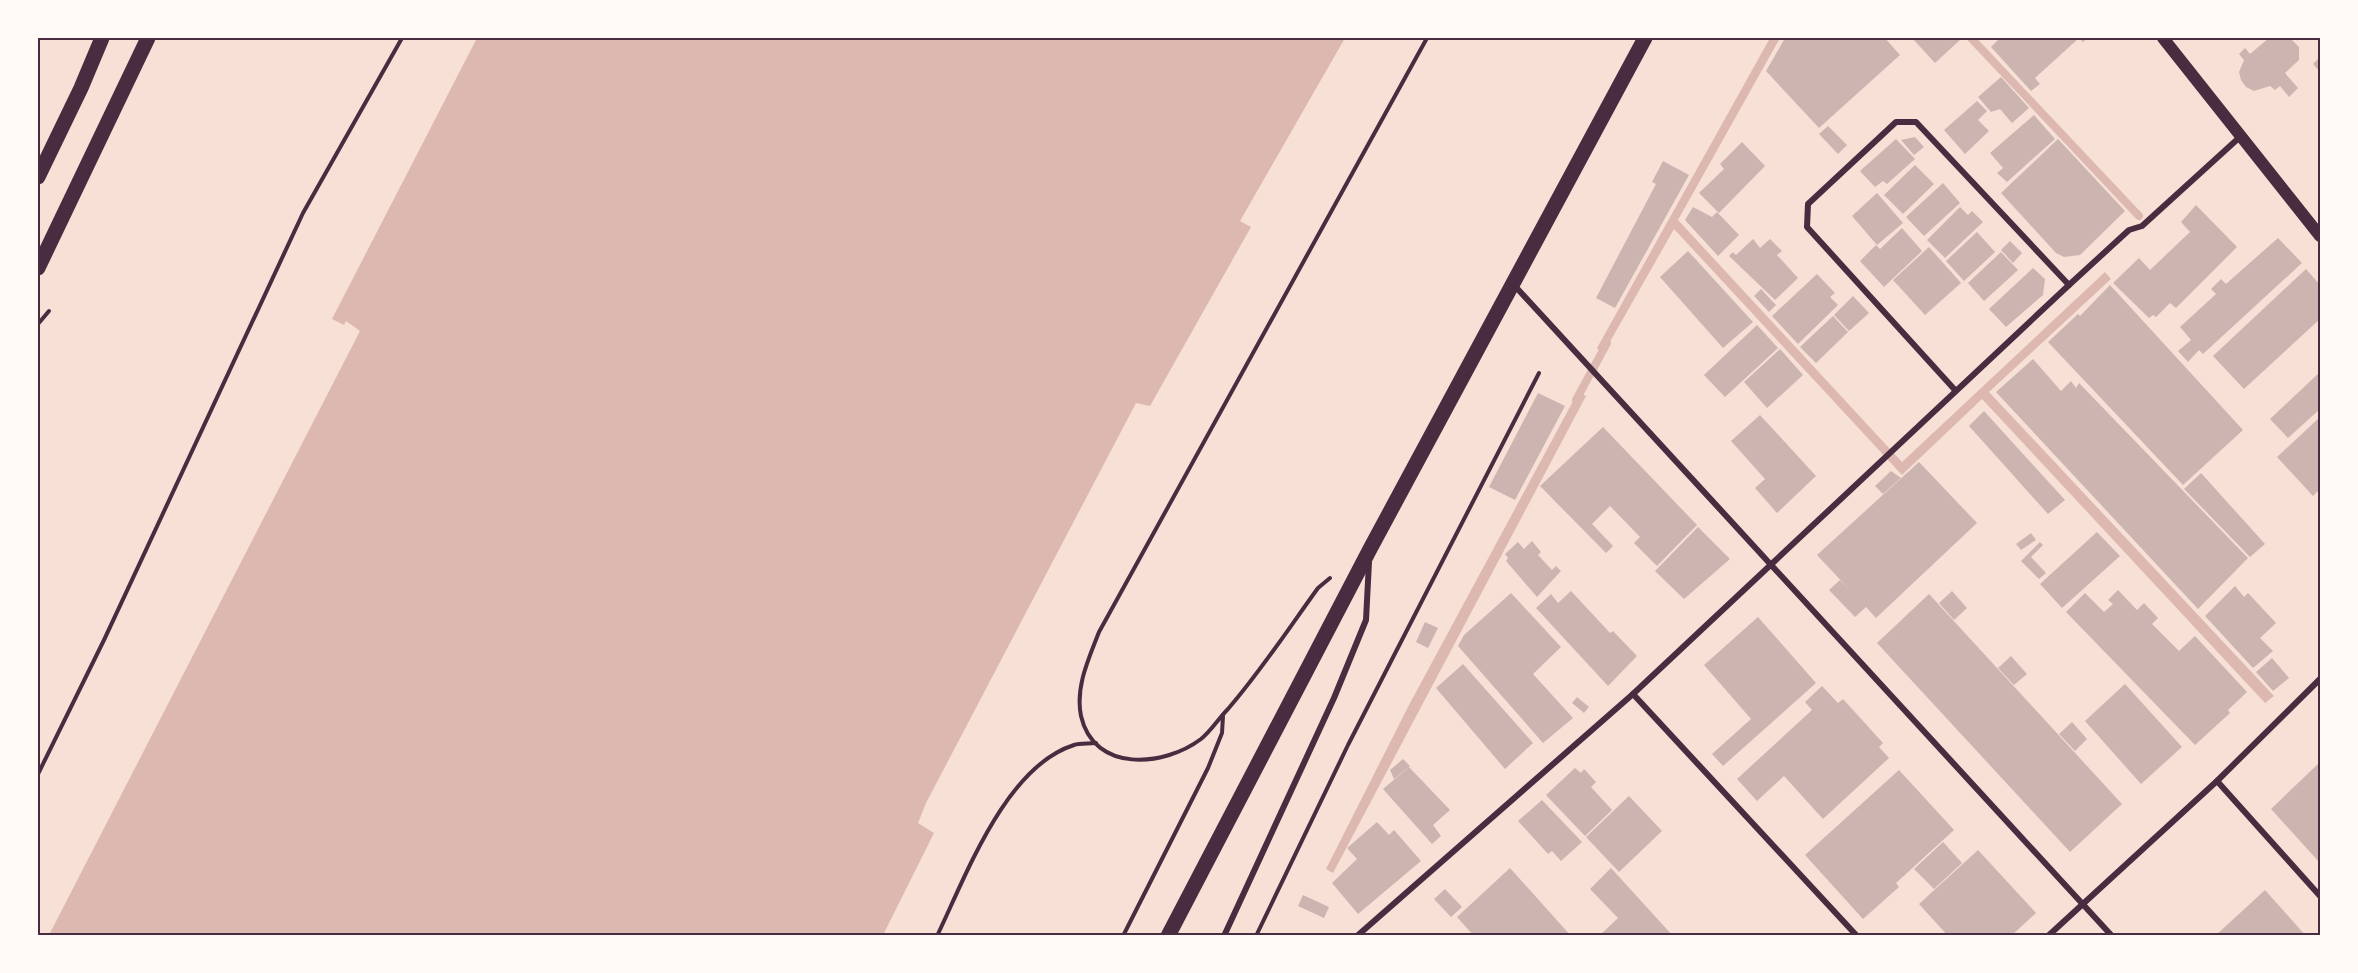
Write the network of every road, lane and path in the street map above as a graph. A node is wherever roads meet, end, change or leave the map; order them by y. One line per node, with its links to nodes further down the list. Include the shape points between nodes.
1 (102, 38): 8 (main road)
2 (148, 38): 10 (main road)
3 (402, 38): 24 (path, via 303,213)
4 (1427, 38): 23 (path, via 1099,632 1080,695 1082,717)
5 (1645, 38): 11 (main road)
6 (2163, 38): 7 (main road)
7 (2241, 136): 9 (main road); 12 (street, via 2142,226 2129,230)
8 (38, 177)
9 (2320, 236)
10 (38, 268)
11 (1511, 283): 17 (main road); 18 (street)
12 (2069, 285): 16 (street); 16 (street, via 1916,122 1896,122 1808,204 1807,227)
13 (49, 311): 14 (path)
14 (38, 324)
15 (1539, 373): 32 (path, via 1348,746)
16 (1955, 390): 18 (street)
17 (1370, 549): 19 (main road); 31 (street, via 1366,620)
18 (1773, 565): 21 (street); 27 (street)
19 (1357, 573): 22 (path, via 1331,577 1318,588); 30 (main road)
20 (2320, 680): 25 (street)
21 (1634, 694): 33 (street); 34 (street)
22 (1223, 714): 23 (path, via 1202,738 1173,756 1149,761 1123,758); 29 (path, via 1222,734 1208,768)
23 (1097, 743): 28 (path, via 1075,745 1055,754 1009,798 995,818)
24 (38, 774)
25 (2217, 781): 26 (street); 27 (street)
26 (2320, 896)
27 (2083, 904): 35 (street); 36 (street)
28 (937, 936)
29 (1123, 936)
30 (1168, 936)
31 (1224, 936)
32 (1256, 936)
33 (1357, 936)
34 (1857, 936)
35 (2048, 936)
36 (2112, 936)

